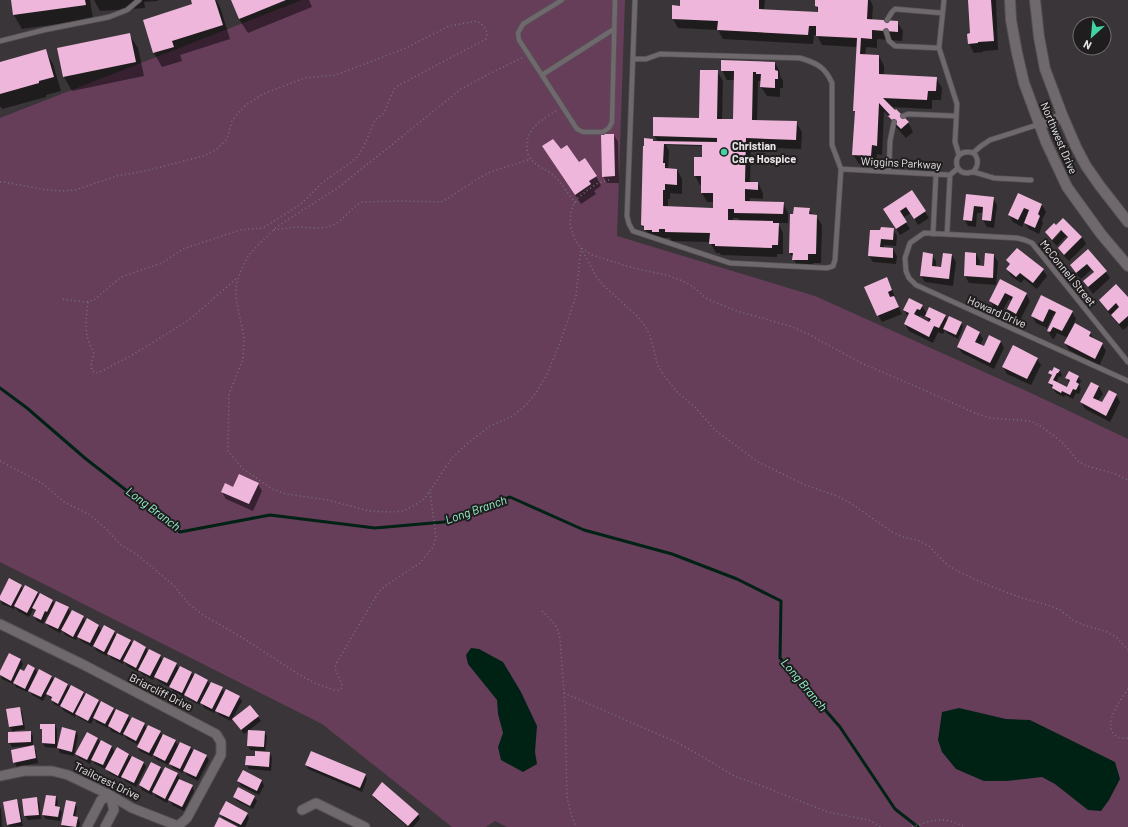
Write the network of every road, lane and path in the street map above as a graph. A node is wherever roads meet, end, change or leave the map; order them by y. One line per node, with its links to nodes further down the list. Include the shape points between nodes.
1 (139, 0): 12 (lane, via 127,10 109,17)
2 (562, 0): 14 (lane, via 523,24 518,33 519,40)
3 (615, 0): 10 (lane)
4 (635, 0): 15 (lane)
5 (944, 0): 8 (lane)
6 (1010, 0): 22 (main road, Northwest Drive, via 1011,20 1024,83)
7 (1035, 0): 20 (main road, Northwest Drive, via 1045,69)
8 (942, 13): 9 (lane, via 895,10); 13 (lane)
9 (887, 20)
10 (614, 29): 16 (lane); 17 (lane, via 612,122 609,128 603,132 583,132 577,129)
11 (886, 31): 13 (lane, via 889,41 895,46)
12 (1, 39)
13 (940, 48): 19 (lane, via 957,104)
14 (529, 55): 16 (lane); 37 (path, via 461,89 339,188)
15 (633, 58): 27 (lane, via 646,59 660,54 800,58 813,61 829,76 832,83 832,145); 27 (lane, via 628,216 633,231 730,263 827,268 833,266 835,260)
16 (542, 75): 17 (lane)
17 (563, 107): 25 (path, via 543,119 528,135 526,145)
18 (903, 116): 19 (lane)
19 (956, 116): 24 (lane, via 955,142)
20 (1063, 117): 22 (main road); 36 (main road, Northwest Drive, via 1086,166)
21 (894, 122): 28 (lane, via 890,141)
22 (1040, 124): 23 (lane, via 990,140); 42 (main road, Northwest Drive, via 1068,187 1101,234)
23 (973, 153): 24 (lane, via 966,152); 29 (lane, via 978,166)
24 (960, 155): 26 (lane, Wiggins Parkway, via 956,161)
25 (531, 159): 35 (path, via 554,176); 37 (path, via 490,172 440,202 362,202 332,225)
26 (958, 168): 29 (lane, via 967,174); 31 (lane, Wiggins Parkway)
27 (841, 169): 28 (lane, Wiggins Parkway)
28 (889, 171): 30 (lane, Wiggins Parkway)
29 (973, 172): 33 (lane, via 994,178)
30 (936, 174): 31 (lane, Wiggins Parkway); 39 (lane)
31 (950, 175): 40 (lane)
32 (609, 180): 35 (path, via 589,189)
33 (1031, 180)
34 (0, 182): 45 (path, via 41,189 75,190 117,176 206,155 227,139 232,121 237,114 262,94 305,78 336,76 406,48 449,26 477,21 485,27 488,34 486,39 399,85 394,90 384,113 375,120 358,156 323,182 301,204 263,228 240,230 183,249 162,263 121,277 94,300)
35 (575, 203): 41 (path, via 571,210 570,225)
36 (1128, 222)
37 (274, 230): 43 (path, via 248,256)
38 (924, 233): 39 (lane, McConnell Street); 47 (lane, Howard Drive, via 910,243 906,258 906,271 916,285)
39 (933, 234): 40 (lane, McConnell Street)
40 (947, 234): 46 (lane, McConnell Street, via 1017,238 1032,243)
41 (581, 248): 49 (path, via 592,255 683,281 714,302 790,326 860,363 976,414 991,418 1030,421 1062,442 1078,461 1086,466); 50 (path, via 576,296 547,374 536,393 513,416 490,426 468,443 452,458); 53 (path, via 602,284 646,327 658,366 678,393 695,407 715,430 758,462 805,485 837,496 892,532 929,546 947,566 990,586 1060,610 1074,621 1116,637)
42 (1128, 266)
43 (238, 277): 45 (path, via 189,320 134,354 96,373 92,371 94,352 86,333); 50 (path, via 236,299 244,336 243,359 229,394 228,451 243,469 272,489 286,494 328,500 370,511 403,511 425,498)
44 (60, 298): 45 (path)
45 (88, 302)
46 (1128, 362)
47 (1128, 382)
48 (0, 461): 50 (path, via 42,483 64,502 90,515 121,545 140,556 174,586 189,604 203,615 298,674 334,690 342,688 335,667 337,662 378,593 420,563 433,548 436,536)
49 (1128, 480)
50 (430, 490)
51 (542, 611): 55 (path, via 556,625 559,632)
52 (0, 624): 60 (street, Briarcliff Drive, via 216,734 221,742 221,755 187,818)
53 (1128, 650)
54 (1128, 689): 56 (path, via 1110,723 1115,735)
55 (564, 693): 64 (path, via 567,797); 65 (path, via 676,742 734,776 828,812 869,820)
56 (1128, 738)
57 (0, 776): 58 (street, Trailcrest Drive, via 24,771 52,771 68,775)
58 (110, 795): 60 (street, Trailcrest Drive, via 132,808); 61 (street, via 101,800); 62 (street, via 114,810)
59 (302, 810): 63 (street, via 316,803)
60 (178, 826)
61 (87, 827)
62 (105, 827)
63 (365, 827)
64 (576, 827)
65 (881, 827)
66 (912, 827): 67 (path, via 941,820)
67 (966, 827)

